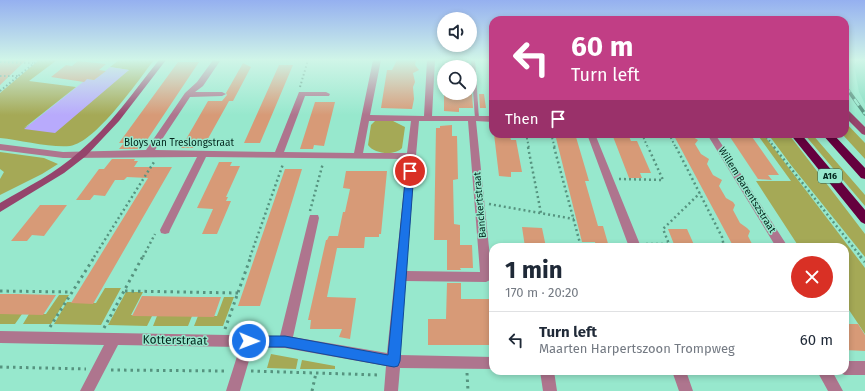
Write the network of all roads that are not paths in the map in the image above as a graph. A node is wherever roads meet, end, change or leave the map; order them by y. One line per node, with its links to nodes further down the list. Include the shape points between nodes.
1 (148, 78): 21 (street)
2 (204, 78): 7 (street)
3 (373, 78): 10 (street)
4 (431, 78): 12 (street)
5 (222, 94): 7 (street)
6 (326, 94): 24 (street, via 302,94)
7 (188, 95): 22 (street)
8 (474, 100): 13 (lane)
9 (849, 116): 15 (street)
10 (365, 118): 11 (street); 25 (street)
11 (415, 119): 12 (street); 26 (street)
12 (428, 119): 13 (street)
13 (475, 119): 14 (street); 34 (street, Banckertstraat, via 486,277)
14 (489, 119)
15 (865, 132)
16 (593, 138): 32 (street)
17 (714, 138): 33 (street, Willem Barentszstraat)
18 (798, 138): 30 (highway, A16)
19 (831, 138): 27 (highway, A16)
20 (0, 147): 21 (street, Bloys van Treslongstraat, via 63,155)
21 (84, 154): 22 (street, Bloys van Treslongstraat); 28 (street)
22 (148, 154): 23 (street, Bloys van Treslongstraat)
23 (203, 154): 24 (street, Bloys van Treslongstraat); 31 (street)
24 (282, 154): 25 (street, Bloys van Treslongstraat)
25 (358, 156): 26 (street, Bloys van Treslongstraat)
26 (411, 156): 34 (street)
27 (865, 175)
28 (0, 208)
29 (314, 218): 38 (street)
30 (865, 219)
31 (165, 230)
32 (634, 243)
33 (779, 243)
34 (400, 276): 39 (street)
35 (0, 337): 36 (street, Kotterstraat)
36 (114, 339): 37 (street, Kotterstraat); 46 (street)
37 (249, 341): 38 (street, Kotterstraat); 47 (street)
38 (285, 342): 39 (street, Kotterstraat)
39 (394, 361): 40 (street, Kotterstraat); 48 (street)
40 (489, 363)
41 (849, 368): 42 (street)
42 (865, 368)
43 (548, 375): 49 (street)
44 (680, 375): 50 (street)
45 (826, 375): 51 (street)
46 (87, 391)
47 (233, 391)
48 (391, 391)
49 (550, 391)
50 (686, 391)
51 (836, 391)

